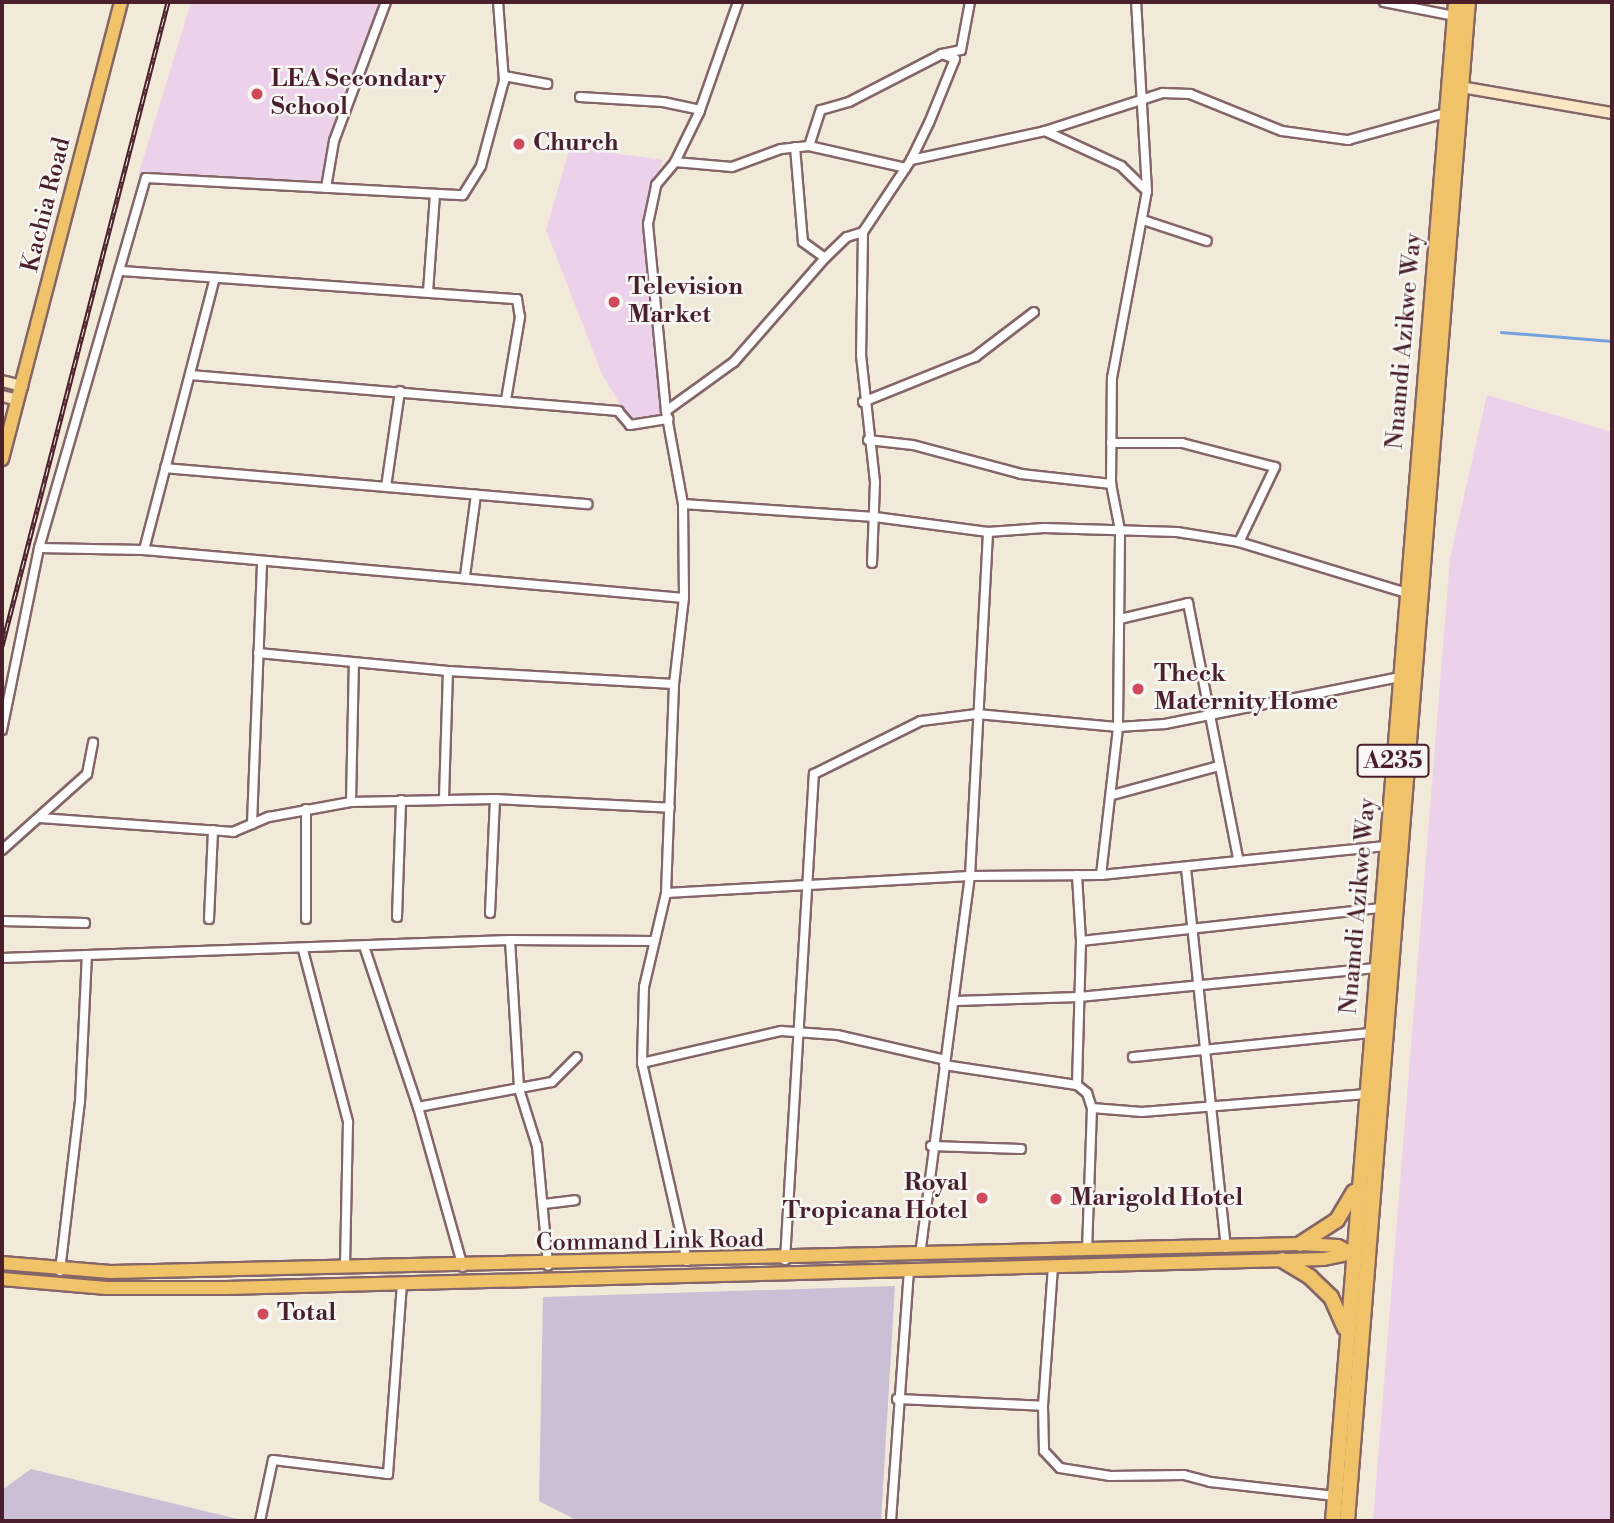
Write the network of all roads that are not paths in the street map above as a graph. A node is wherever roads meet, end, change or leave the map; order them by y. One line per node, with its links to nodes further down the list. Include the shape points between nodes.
1 (121, 2): 37 (main road, Kachia Road)
2 (386, 2): 24 (street, via 334,141)
3 (498, 2): 11 (street)
4 (738, 2): 16 (street)
5 (970, 2): 10 (street, via 961,50)
6 (1136, 2): 15 (street)
7 (1384, 2): 9 (street)
8 (1468, 2): 13 (highway, Nnamdi Azikwe Way / A235)
9 (1455, 9): 17 (highway, Nnamdi Azikwe Way / A235)
10 (943, 54): 20 (street, via 849,102 821,110); 23 (street, via 955,59)
11 (504, 76): 12 (street); 26 (street, via 481,166 469,189 457,197)
12 (547, 84)
13 (1461, 87): 18 (street); 132 (highway, Nnamdi Azikwe Way / A235)
14 (580, 97): 16 (street, via 663,102)
15 (1139, 98): 17 (street, via 1191,94 1283,131 1348,140); 19 (street); 25 (street)
16 (700, 110): 22 (street)
17 (1446, 113): 62 (highway, Nnamdi Azikwe Way / A235)
18 (1612, 113)
19 (1045, 131): 23 (street); 25 (street, via 1121,166)
20 (809, 146): 21 (street); 23 (street)
21 (795, 148): 22 (street, via 732,167); 30 (street, via 803,243)
22 (674, 162): 43 (street, via 656,185 648,224)
23 (908, 164): 28 (street)
24 (326, 188): 26 (street); 31 (street, via 146,178)
25 (1147, 191): 27 (street)
26 (435, 195): 33 (street)
27 (1143, 220): 29 (street); 45 (street, via 1112,379)
28 (863, 232): 30 (street, via 847,237); 42 (street)
29 (1207, 241)
30 (825, 258): 43 (street, via 734,362)
31 (122, 271): 32 (street); 57 (street)
32 (215, 278): 33 (street); 35 (street)
33 (428, 292): 41 (street, via 517,299 520,317)
34 (1034, 312): 42 (street, via 975,357)
35 (190, 374): 38 (street); 47 (street)
36 (2, 381): 37 (street)
37 (22, 386): 40 (main road, Kachia Road)
38 (400, 391): 41 (street); 49 (street)
39 (2, 396): 40 (street)
40 (18, 400): 46 (main road, Kachia Road)
41 (506, 400): 43 (street, via 618,411 630,425)
42 (863, 402): 44 (street)
43 (667, 415): 52 (street)
44 (868, 440): 48 (street, via 913,445 1021,474); 53 (street)
45 (1111, 443): 48 (street); 56 (street, via 1182,443 1275,467)
46 (2, 459)
47 (165, 468): 49 (street); 58 (street)
48 (1111, 484): 54 (street)
49 (386, 487): 50 (street)
50 (476, 495): 51 (street); 61 (street)
51 (587, 504)
52 (683, 504): 53 (street); 63 (street)
53 (875, 517): 55 (street); 60 (street)
54 (1120, 530): 55 (street); 56 (street); 64 (street)
55 (988, 531): 71 (street)
56 (1240, 542): 62 (street)
57 (39, 548): 58 (street); 73 (street)
58 (144, 550): 59 (street)
59 (262, 562): 61 (street); 65 (street)
60 (872, 563)
61 (465, 576): 63 (street)
62 (1407, 593): 68 (highway, Nnamdi Azikwe Way / A235)
63 (684, 597): 69 (street)
64 (1120, 618): 70 (street, via 1188,603); 72 (street)
65 (258, 653): 66 (street); 84 (street)
66 (354, 664): 67 (street); 80 (street)
67 (448, 671): 69 (street); 77 (street)
68 (1400, 677): 70 (street); 86 (highway, Nnamdi Azikwe Way / A235)
69 (674, 684): 81 (street)
70 (1209, 713): 72 (street, via 1165,724); 75 (street)
71 (977, 714): 72 (street); 92 (street); 93 (street, via 921,722 814,774)
72 (1118, 727): 76 (street)
73 (2, 730)
74 (93, 743): 83 (street, via 88,774)
75 (1219, 766): 76 (street); 88 (street)
76 (1112, 796): 91 (street)
77 (444, 798): 78 (street); 79 (street)
78 (495, 799): 81 (street); 96 (street)
79 (401, 800): 80 (street); 97 (street)
80 (351, 802): 82 (street)
81 (670, 808): 94 (street)
82 (306, 809): 84 (street); 99 (street)
83 (40, 818): 85 (street); 87 (street)
84 (252, 824): 85 (street, via 233,832)
85 (213, 830): 98 (street)
86 (1386, 846): 88 (street); 95 (highway, Nnamdi Azikwe Way / A235)
87 (2, 850)
88 (1238, 859): 89 (street)
89 (1186, 868): 91 (street); 102 (street)
90 (1077, 875): 91 (street); 92 (street); 104 (street)
91 (1101, 875)
92 (970, 876): 93 (street); 113 (street)
93 (806, 885): 94 (street); 114 (street)
94 (666, 892): 105 (street)
95 (1381, 908): 102 (street); 110 (highway, Nnamdi Azikwe Way / A235)
96 (490, 913)
97 (397, 917)
98 (209, 919)
99 (306, 919)
100 (2, 921): 101 (street)
101 (86, 923)
102 (1193, 929): 104 (street); 111 (street)
103 (510, 940): 105 (street); 106 (street); 122 (street)
104 (1081, 940): 112 (street)
105 (653, 941): 120 (street, via 644,987)
106 (364, 946): 107 (street); 124 (street)
107 (303, 950): 108 (street); 146 (street, via 348,1122)
108 (87, 956): 109 (street); 148 (street, via 80,1102)
109 (2, 958)
110 (1376, 968): 111 (street); 115 (highway, Nnamdi Azikwe Way / A235)
111 (1201, 986): 112 (street); 116 (street)
112 (1079, 997): 113 (street); 121 (street)
113 (957, 1001): 119 (street)
114 (800, 1033): 119 (street, via 837,1034); 120 (street, via 781,1031); 139 (street)
115 (1371, 1033): 116 (street); 123 (highway, Nnamdi Azikwe Way / A235)
116 (1208, 1049): 118 (street); 126 (street)
117 (577, 1057): 122 (street, via 552,1082)
118 (1133, 1057)
119 (944, 1062): 121 (street); 127 (street)
120 (642, 1063): 141 (street)
121 (1077, 1085): 125 (street, via 1087,1093)
122 (519, 1089): 124 (street); 131 (street, via 537,1146)
123 (1367, 1094): 126 (street); 129 (highway, Nnamdi Azikwe Way / A235)
124 (418, 1107): 145 (street)
125 (1092, 1108): 126 (street, via 1133,1112); 135 (street)
126 (1213, 1108): 134 (street)
127 (931, 1146): 128 (street); 137 (street)
128 (1020, 1149)
129 (1361, 1167): 133 (highway, via 1354,1192 1337,1220); 136 (highway, Nnamdi Azikwe Way / A235)
130 (575, 1200): 131 (street)
131 (544, 1204): 143 (street)
132 (1371, 1209): 136 (main road, via 1365,1233); 151 (highway, Nnamdi Azikwe Way / A235)
133 (1300, 1244): 134 (main road, Command Link Road); 136 (main road, Command Link Road, via 1338,1246)
134 (1226, 1248): 135 (main road, Command Link Road)
135 (1087, 1251): 137 (main road, Command Link Road)
136 (1353, 1253): 140 (main road, Command Link Road); 151 (main road); 153 (highway, Nnamdi Azikwe Way / A235)
137 (920, 1255): 138 (main road, Command Link Road)
138 (839, 1256): 139 (main road, Command Link Road); 149 (main road)
139 (785, 1259): 141 (main road, Command Link Road)
140 (1282, 1260): 144 (main road, Command Link Road); 153 (highway, via 1331,1297 1344,1321)
141 (687, 1261): 143 (main road, Command Link Road)
142 (2, 1263): 148 (main road, Command Link Road)
143 (548, 1265): 145 (main road, Command Link Road)
144 (1054, 1266): 147 (main road, Command Link Road); 155 (street)
145 (463, 1267): 146 (main road, Command Link Road)
146 (345, 1268): 148 (main road, Command Link Road)
147 (908, 1269): 149 (main road, Command Link Road); 154 (street)
148 (60, 1271)
149 (839, 1271): 152 (main road, Command Link Road)
150 (2, 1279): 152 (main road, Command Link Road, via 107,1289)
151 (1365, 1281): 160 (highway, Nnamdi Azikwe Way / A235)
152 (402, 1283): 157 (street, via 388,1474 273,1460)
153 (1346, 1349): 156 (highway, Nnamdi Azikwe Way / A235)
154 (897, 1399): 155 (street); 158 (street)
155 (1043, 1406): 156 (street, via 1044,1451 1060,1468 1110,1476 1184,1475)
156 (1335, 1496): 159 (highway, Nnamdi Azikwe Way / A235)
157 (260, 1521)
158 (891, 1521)
159 (1333, 1521)
160 (1347, 1521)

